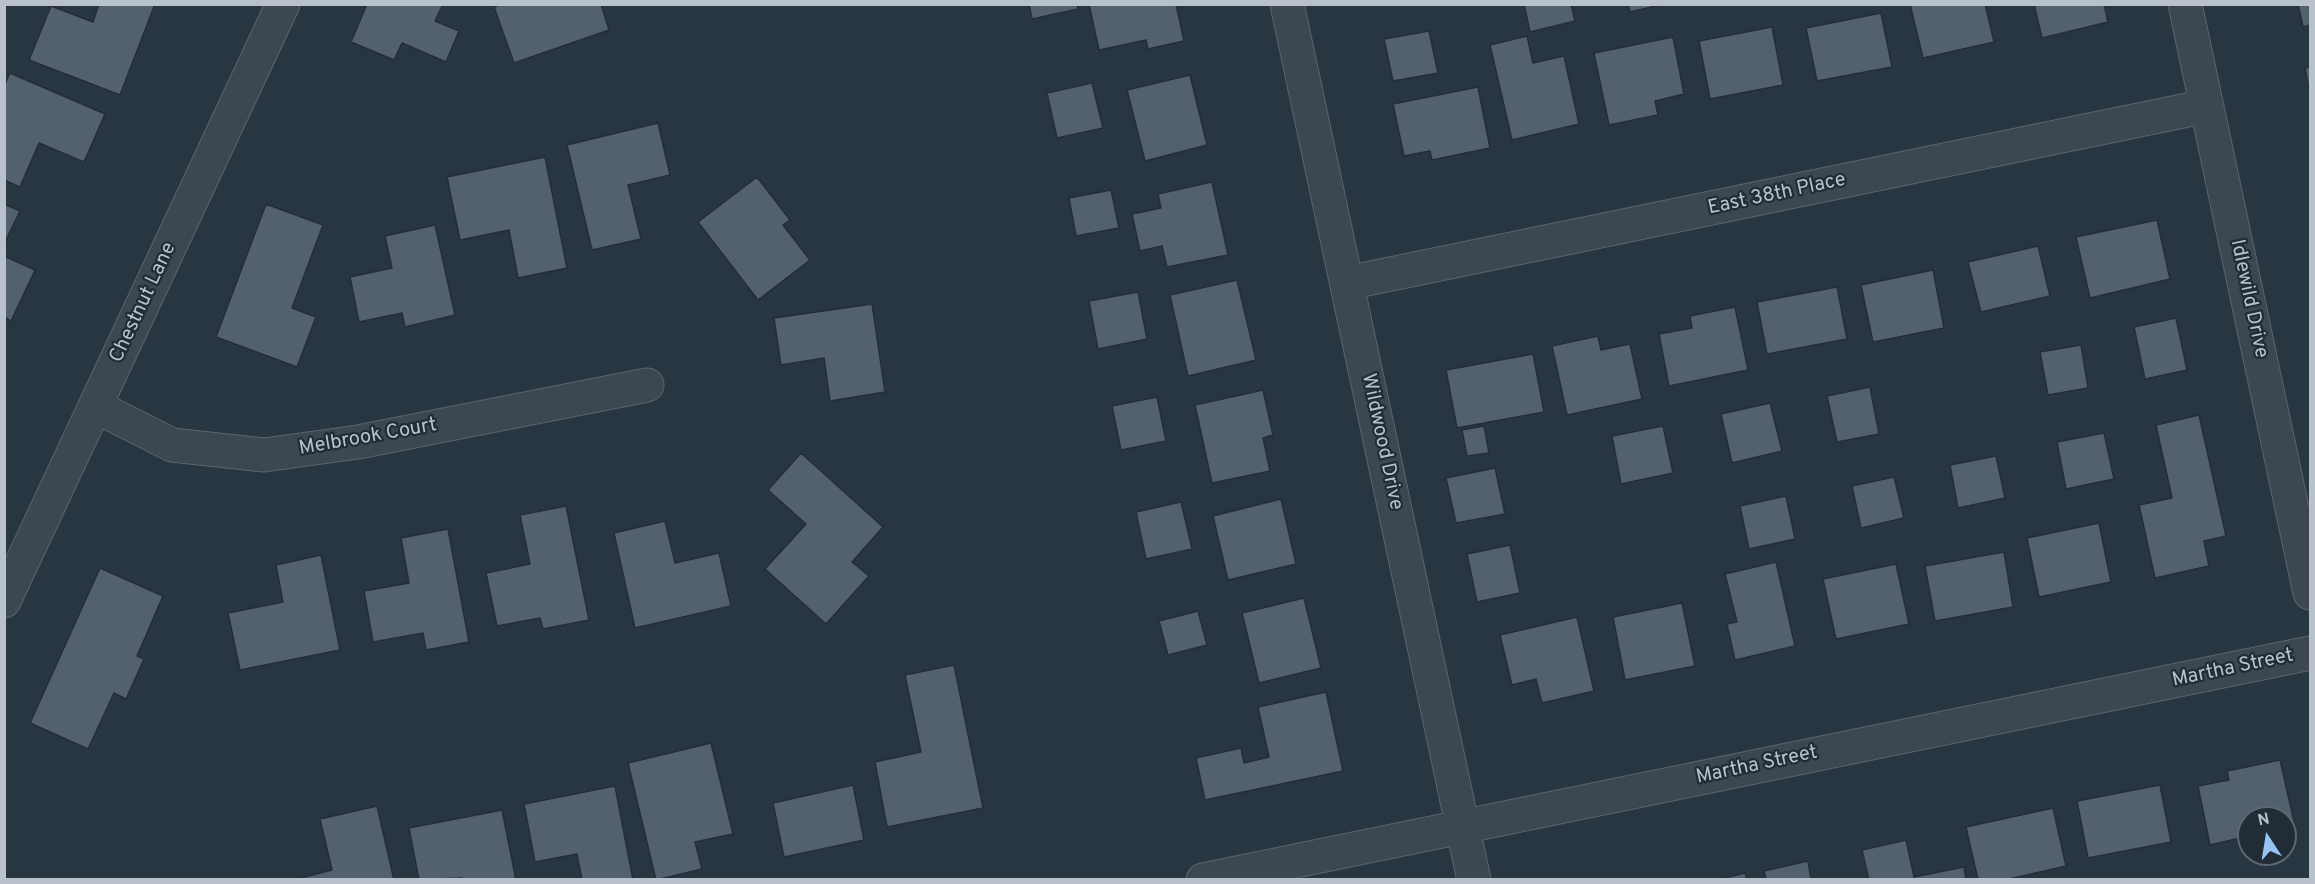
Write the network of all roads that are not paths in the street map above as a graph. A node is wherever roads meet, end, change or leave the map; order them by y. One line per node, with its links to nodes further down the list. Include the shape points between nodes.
1 (283, 4): 7 (street, Chestnut Lane)
2 (1287, 4): 5 (street, Wildwood Drive)
3 (2185, 4): 4 (street, Idlewild Drive)
4 (2207, 106): 5 (street, East 38th Place); 8 (street, Idlewild Drive)
5 (1347, 283): 11 (street, Wildwood Drive)
6 (647, 385): 7 (street, Melbrook Court, via 358,442 264,455 172,445)
7 (95, 406): 9 (street, Chestnut Lane)
8 (2310, 593)
9 (4, 601)
10 (2310, 653): 11 (street, Martha Street)
11 (1463, 827): 12 (street, Martha Street); 13 (street, Wildwood Drive)
12 (1203, 879)
13 (1474, 879)

